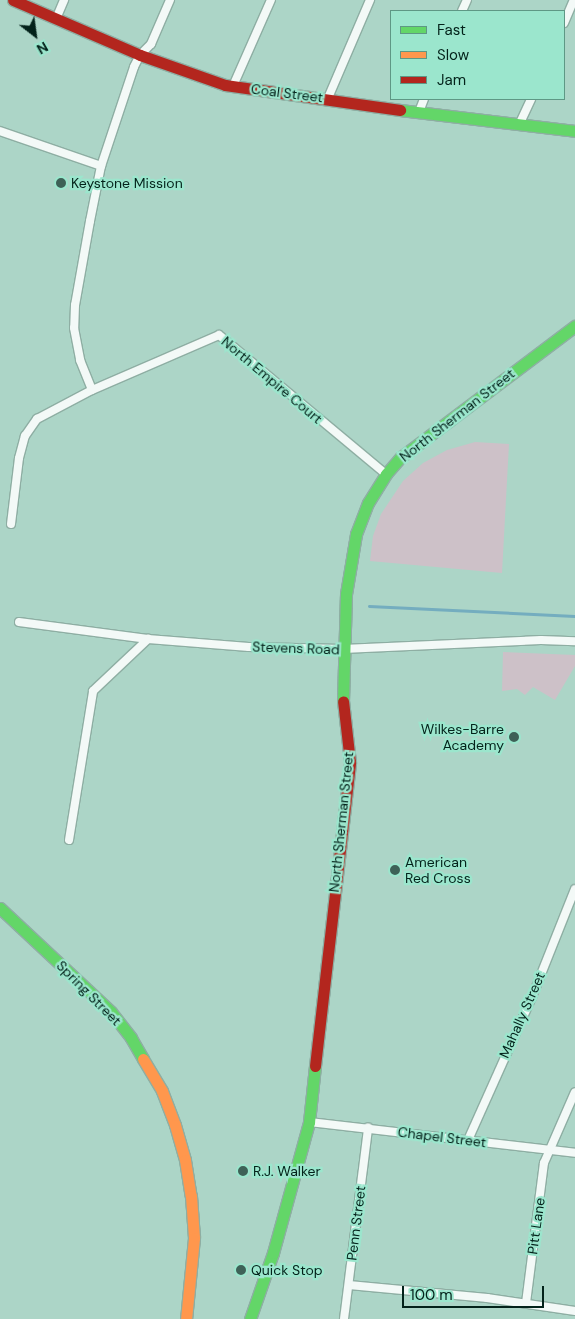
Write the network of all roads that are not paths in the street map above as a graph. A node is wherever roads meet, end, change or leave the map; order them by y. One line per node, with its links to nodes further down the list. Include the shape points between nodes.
1 (12, 0): 7 (street, Coal Street)
2 (64, 0): 7 (street)
3 (170, 0): 9 (street, via 151,44)
4 (271, 0): 10 (street)
5 (370, 0): 11 (street)
6 (574, 0): 8 (street)
7 (56, 18): 9 (street, Coal Street)
8 (565, 21)
9 (140, 55): 10 (street, Coal Street); 18 (street)
10 (233, 86): 11 (street, Coal Street)
11 (328, 98): 14 (street, Coal Street)
12 (424, 100): 14 (street)
13 (531, 100): 15 (street)
14 (419, 112): 15 (street, Coal Street)
15 (519, 125): 17 (street, Coal Street)
16 (0, 131): 18 (street)
17 (575, 131)
18 (101, 166): 20 (street, via 75,305 74,328 80,360)
19 (575, 326): 21 (street, North Sherman Street, via 427,436)
20 (92, 390): 21 (street, North Empire Court, via 219,335); 22 (street, North Empire Court, via 37,419 26,436 19,458)
21 (386, 474): 26 (street, North Sherman Street, via 368,502 356,534 346,594)
22 (11, 524)
23 (19, 622): 24 (street, Stevens Road)
24 (148, 639): 26 (street, Stevens Road, via 249,647); 27 (street, via 93,691)
25 (575, 641): 26 (street, Stevens Road)
26 (343, 649): 31 (street, North Sherman Street, via 342,690 350,762)
27 (69, 840)
28 (575, 889): 33 (street, Mahally Street, via 532,997)
29 (0, 908): 39 (street, Spring Street, via 111,1012 131,1038 165,1100 185,1160 191,1196 194,1238)
30 (575, 1092): 34 (street, Pitt Lane)
31 (309, 1122): 32 (street, Chapel Street); 40 (street, North Sherman Street, via 275,1247)
32 (368, 1128): 33 (street, Chapel Street); 36 (street, Penn Street)
33 (468, 1140): 34 (street, Chapel Street)
34 (550, 1150): 35 (street, Chapel Street); 37 (street, Pitt Lane, via 544,1163)
35 (575, 1153)
36 (349, 1285): 37 (street); 41 (street, Penn Street)
37 (526, 1303): 38 (street)
38 (575, 1311)
39 (186, 1319)
40 (250, 1319)
41 (344, 1319)

